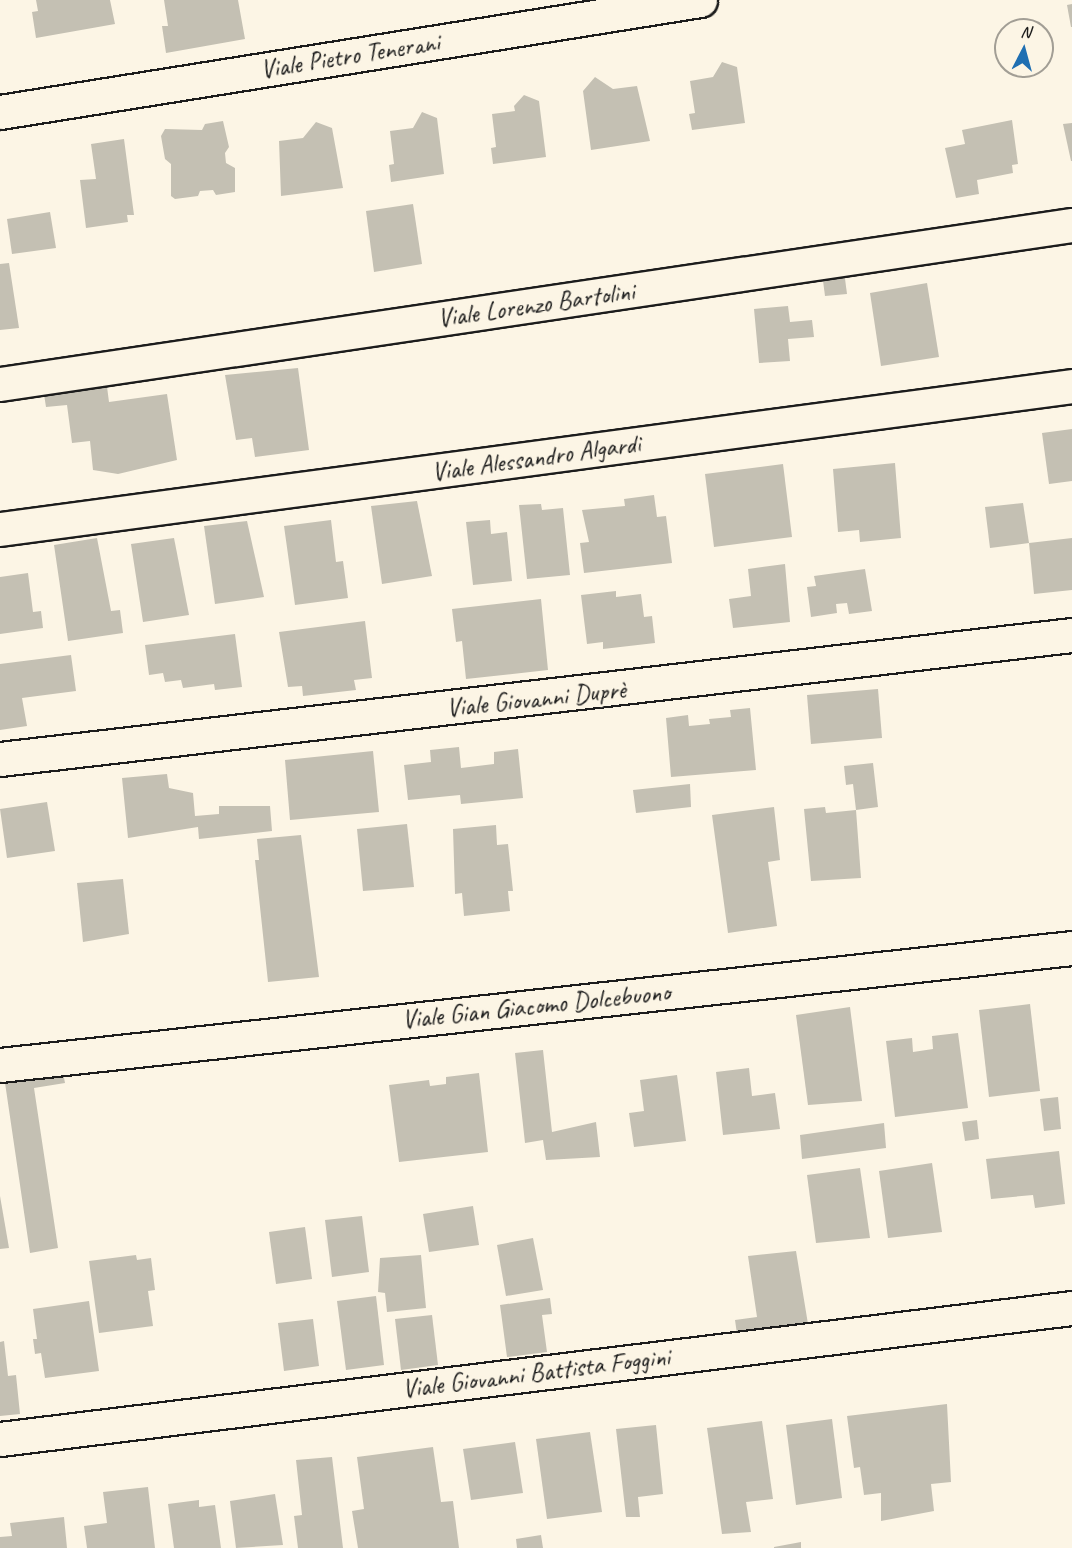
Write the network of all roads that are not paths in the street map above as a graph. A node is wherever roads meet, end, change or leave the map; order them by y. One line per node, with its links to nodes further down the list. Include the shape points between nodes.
1 (700, 0): 2 (street, Viale Pietro Tenerani)
2 (0, 112)
3 (1072, 225): 4 (street, Viale Lorenzo Bartolini)
4 (0, 384)
5 (1072, 386): 6 (street, Viale Alessandro Algardi)
6 (0, 529)
7 (1072, 635): 8 (street, Viale Giovanni Duprè)
8 (0, 759)
9 (1072, 948): 10 (street, Viale Gian Giacomo Dolcebuono)
10 (0, 1065)
11 (1072, 1308): 12 (street, Viale Giovanni Battista Foggini)
12 (0, 1439)

